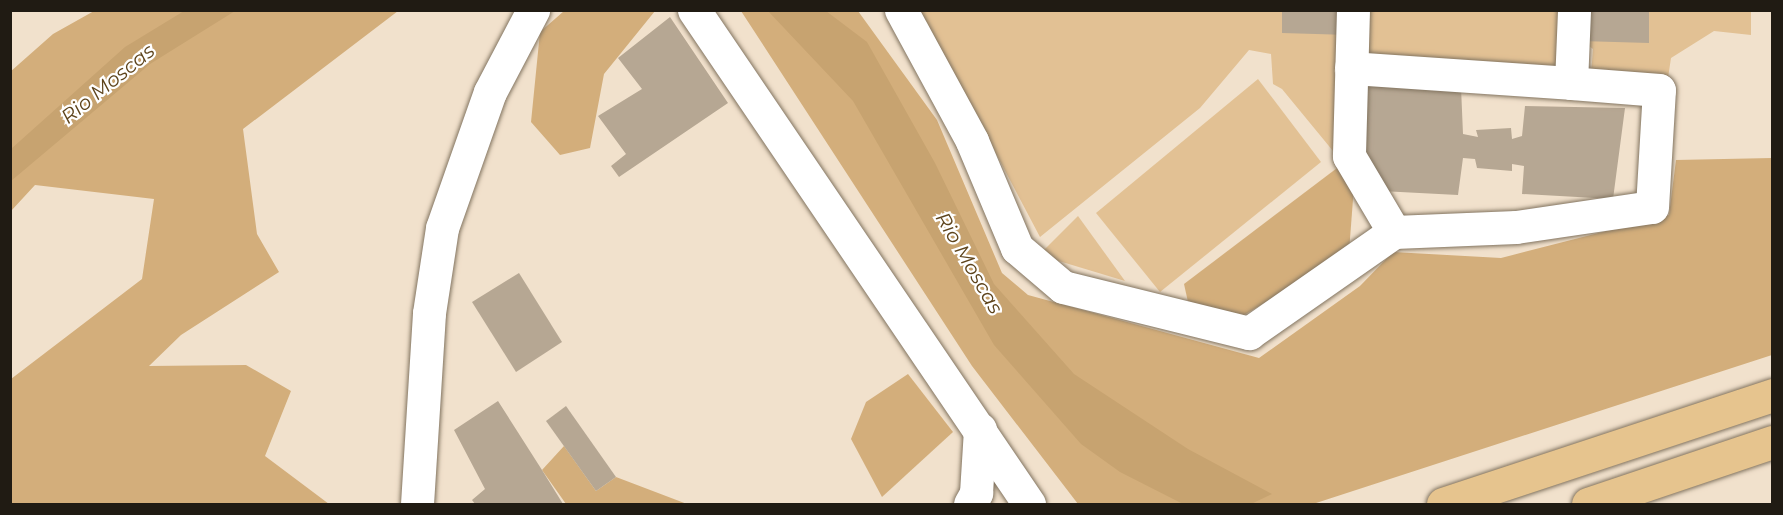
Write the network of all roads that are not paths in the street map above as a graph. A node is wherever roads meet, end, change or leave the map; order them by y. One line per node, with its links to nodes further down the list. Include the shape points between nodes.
1 (532, 10): 12 (street, via 490,92 442,228 429,314)
2 (693, 10): 10 (street)
3 (901, 10): 8 (street, via 972,141 1017,248 1063,287 1249,333)
4 (1353, 10): 6 (street)
5 (1574, 10): 7 (street)
6 (1351, 68): 7 (street); 8 (street, via 1349,156)
7 (1571, 83): 8 (street, via 1659,90 1652,207 1516,227)
8 (1394, 232)
9 (1773, 394): 15 (main road)
10 (980, 429): 13 (street, via 976,493); 14 (street)
11 (1773, 442): 16 (main road)
12 (417, 504)
13 (970, 504)
14 (1029, 504)
15 (1443, 504)
16 (1588, 504)

